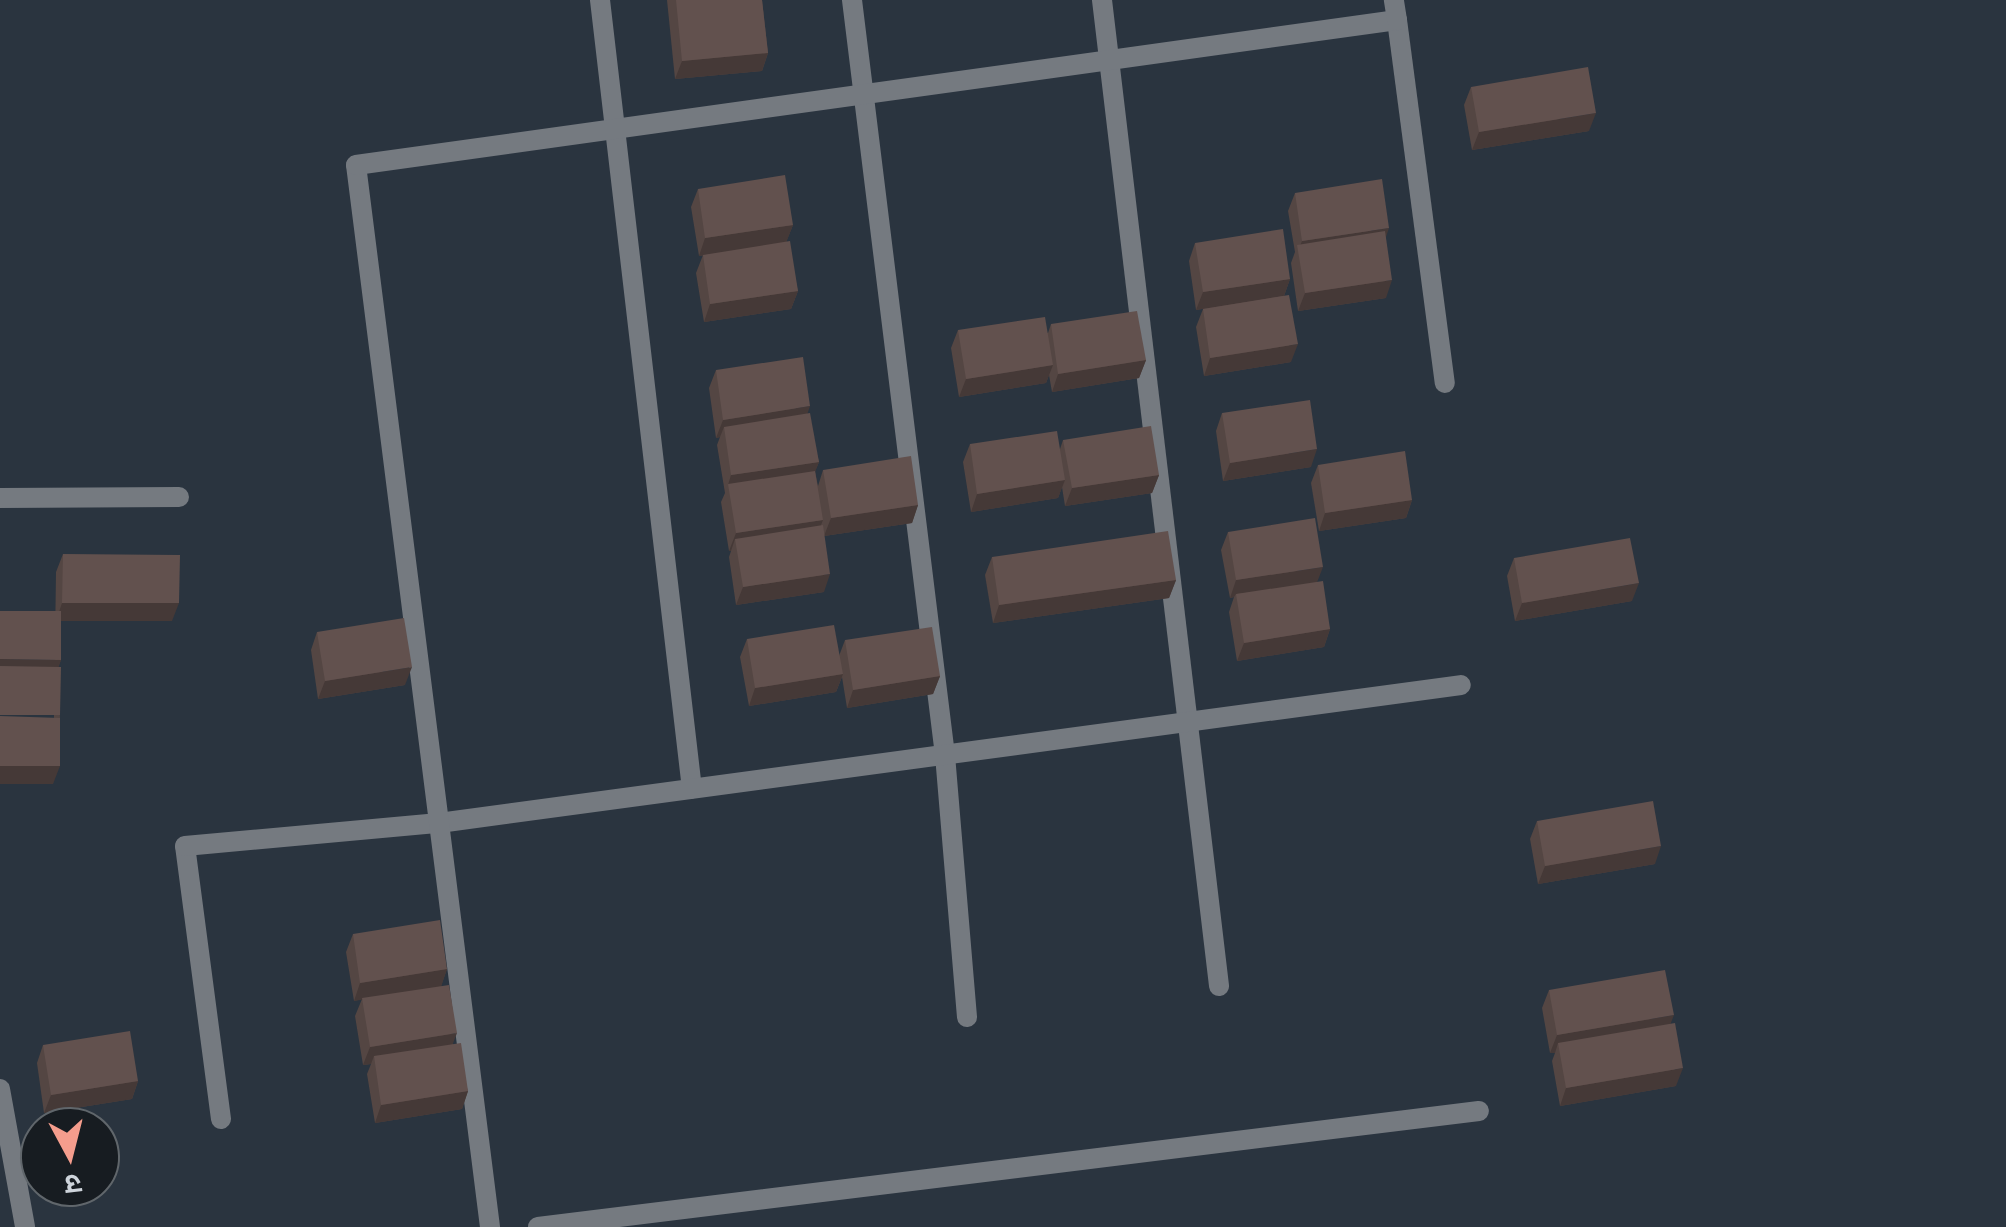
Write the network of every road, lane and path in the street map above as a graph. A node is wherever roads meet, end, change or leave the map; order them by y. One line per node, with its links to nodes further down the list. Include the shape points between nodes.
1 (600, 0): 7 (street)
2 (852, 0): 6 (street)
3 (1102, 0): 5 (street)
4 (1396, 10): 5 (street); 8 (street)
5 (1110, 59): 6 (street); 12 (street)
6 (864, 93): 7 (street); 13 (street)
7 (616, 128): 14 (street); 15 (street, via 356,165)
8 (1444, 383)
9 (179, 497): 10 (street)
10 (0, 498)
11 (1462, 685): 12 (street)
12 (1191, 721): 13 (street); 16 (street)
13 (945, 755): 14 (street); 17 (street)
14 (692, 789): 15 (street)
15 (439, 824): 20 (street, via 185,846); 22 (street)
16 (1219, 986)
17 (967, 1016)
18 (0, 1088): 21 (street)
19 (1480, 1111): 23 (street)
20 (221, 1119)
21 (25, 1227)
22 (490, 1227)
23 (538, 1227)

